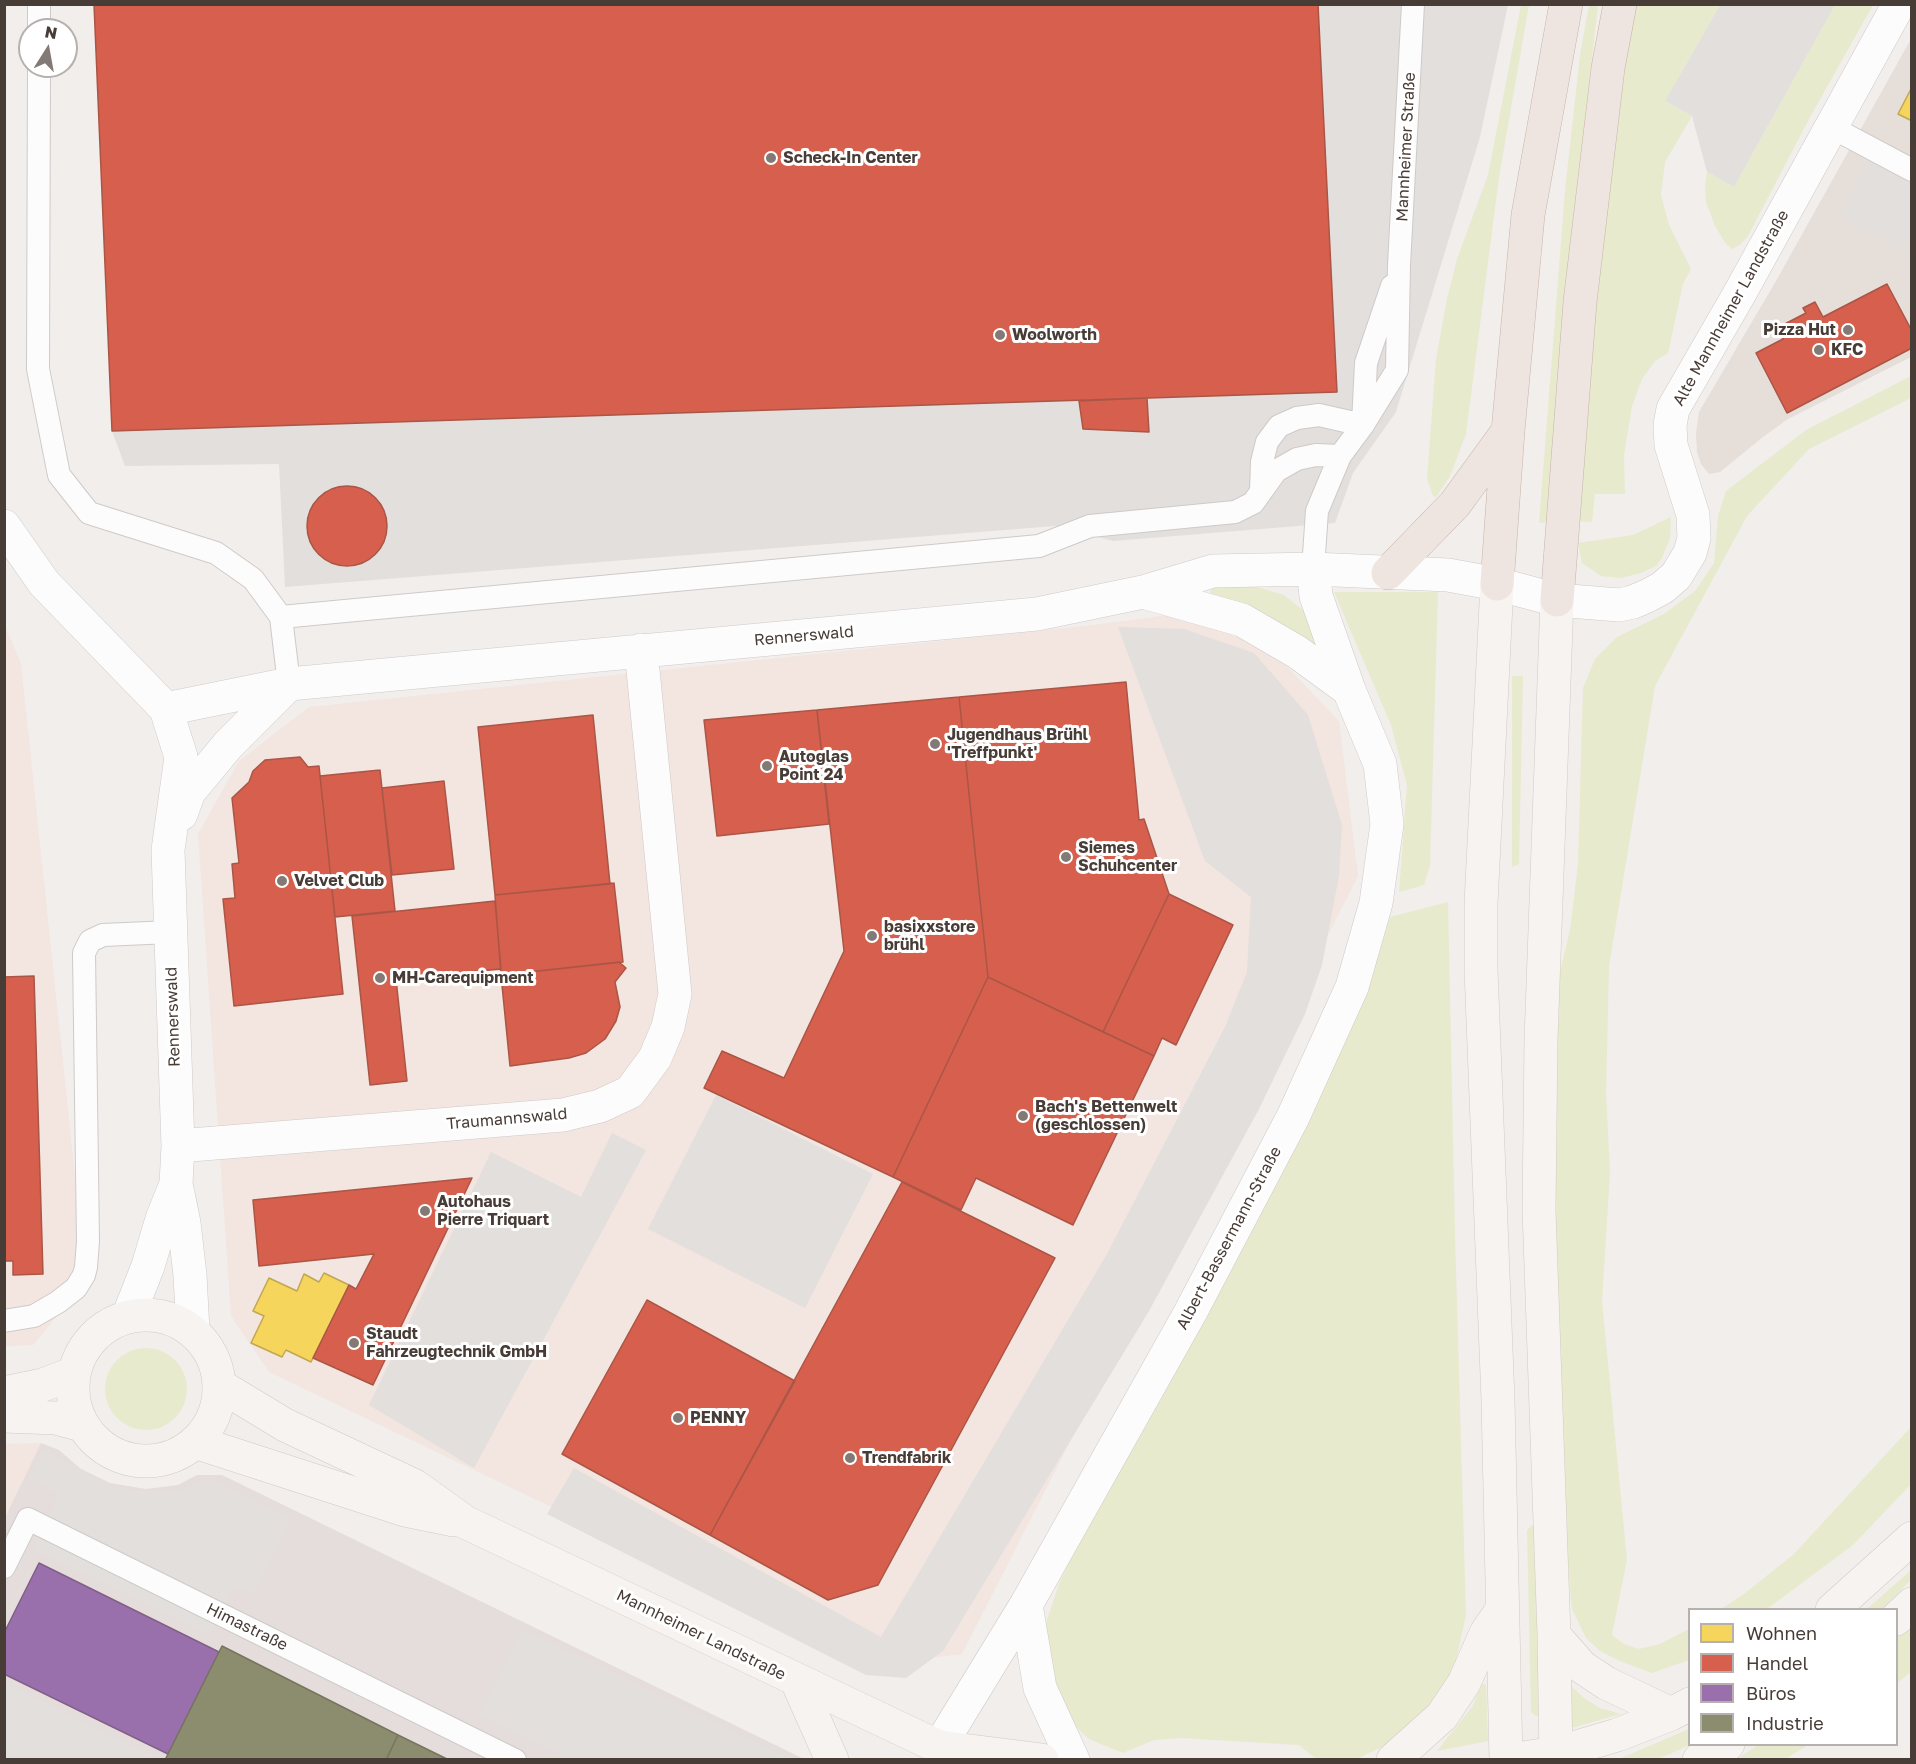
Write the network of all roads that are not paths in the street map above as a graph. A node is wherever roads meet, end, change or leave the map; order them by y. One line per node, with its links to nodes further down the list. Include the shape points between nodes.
1 (1405, 4): 6 (lane)
2 (1413, 4): 6 (lane, Mannheimer Straße)
3 (1566, 4): 12 (highway, via 1528,215)
4 (1620, 4): 20 (highway, via 1608,68 1580,303)
5 (1899, 4): 8 (street, Alte Mannheimer Landstraße)
6 (1413, 30): 10 (lane, Mannheimer Straße)
7 (39, 78): 21 (lane, via 38,369 59,475 89,513 216,553 253,579)
8 (1831, 127): 9 (lane); 20 (street, Alte Mannheimer Landstraße, via 1673,409 1671,446 1695,529 1690,553 1676,576 1662,588 1633,602 1619,605)
9 (1911, 170)
10 (1399, 265): 11 (lane, Mannheimer Straße, via 1366,363); 11 (lane, Mannheimer Straße, via 1396,370)
11 (1363, 424): 13 (lane, Mannheimer Straße); 14 (lane, via 1318,415 1279,426 1267,441)
12 (1508, 431): 17 (highway, via 1455,504); 18 (highway)
13 (1340, 456): 14 (lane, via 1297,459 1276,471); 16 (lane, Mannheimer Straße, via 1317,511)
14 (1261, 492): 21 (lane, via 1253,503 1234,512 1090,526 1040,546)
15 (4, 526): 25 (street, Rennerswald, via 44,583)
16 (1313, 569): 17 (street, Rennerswald); 19 (street, Rennerswald, via 1213,571); 24 (street, Albert-Bassermann-Straße, via 1316,596)
17 (1389, 573): 18 (street, Alte Mannheimer Landstraße, via 1448,575)
18 (1497, 584): 20 (street, Alte Mannheimer Landstraße); 45 (main road, via 1481,970 1498,1400)
19 (1143, 592): 22 (street, Rennerswald, via 1037,614); 24 (street, via 1242,620 1297,652)
20 (1557, 600): 47 (main road, via 1541,1039 1539,1210)
21 (281, 617): 23 (lane)
22 (642, 650): 23 (street, Rennerswald); 28 (street, Traumannswald, via 675,994 668,1027 655,1058 630,1092 600,1106 563,1115)
23 (289, 684): 25 (street, Rennerswald); 26 (street, Rennerswald, via 228,745 189,792)
24 (1349, 690): 43 (street, Albert-Bassermann-Straße, via 1380,764 1387,824 1376,903 1352,987 1293,1117 1190,1313)
25 (166, 710): 26 (street, Rennerswald, via 181,757)
26 (168, 850): 27 (street, Rennerswald)
27 (170, 932): 28 (street, Rennerswald); 31 (lane, via 103,934 90,941 84,953 86,1267 76,1288 58,1302 34,1316)
28 (178, 1146): 29 (street, Rennerswald)
29 (176, 1184): 30 (street, Rennerswald); 32 (street, Rennerswald, via 184,1223)
30 (128, 1317): 32 (main road, via 162,1317); 33 (main road, via 103,1328 84,1348)
31 (4, 1322)
32 (193, 1331): 34 (main road, via 212,1355)
33 (74, 1373): 35 (main road, via 44,1385); 37 (main road, via 74,1400)
34 (219, 1385): 38 (main road, via 217,1407 209,1426); 39 (main road, Mannheimer Landstraße, via 285,1425 414,1486)
35 (4, 1393)
36 (4, 1416): 37 (main road, via 56,1418)
37 (82, 1425): 38 (main road, via 105,1449 135,1460 167,1458)
38 (195, 1442): 39 (main road, Mannheimer Landstraße, via 405,1510)
39 (465, 1522): 48 (main road, Mannheimer Landstraße)
40 (1911, 1538): 44 (main road)
41 (4, 1568): 53 (lane, Himastraße, via 28,1519)
42 (1911, 1604): 46 (main road)
43 (1026, 1605): 51 (street, Albert-Bassermann-Straße); 56 (street, via 1040,1688)
44 (1834, 1608)
45 (1501, 1611): 57 (main road, via 1486,1633 1464,1683 1442,1716); 58 (main road)
46 (1898, 1617)
47 (1554, 1635): 49 (main road, via 1582,1666 1605,1683); 52 (main road)
48 (797, 1681): 51 (main road, Mannheimer Landstraße); 54 (main road)
49 (1680, 1709): 52 (main road)
50 (1724, 1746): 59 (main road)
51 (942, 1755): 55 (main road, Mannheimer Landstraße)
52 (1556, 1756): 58 (main road)
53 (515, 1760)
54 (832, 1760)
55 (1042, 1760)
56 (1073, 1760)
57 (1393, 1760)
58 (1507, 1760)
59 (1699, 1760)

